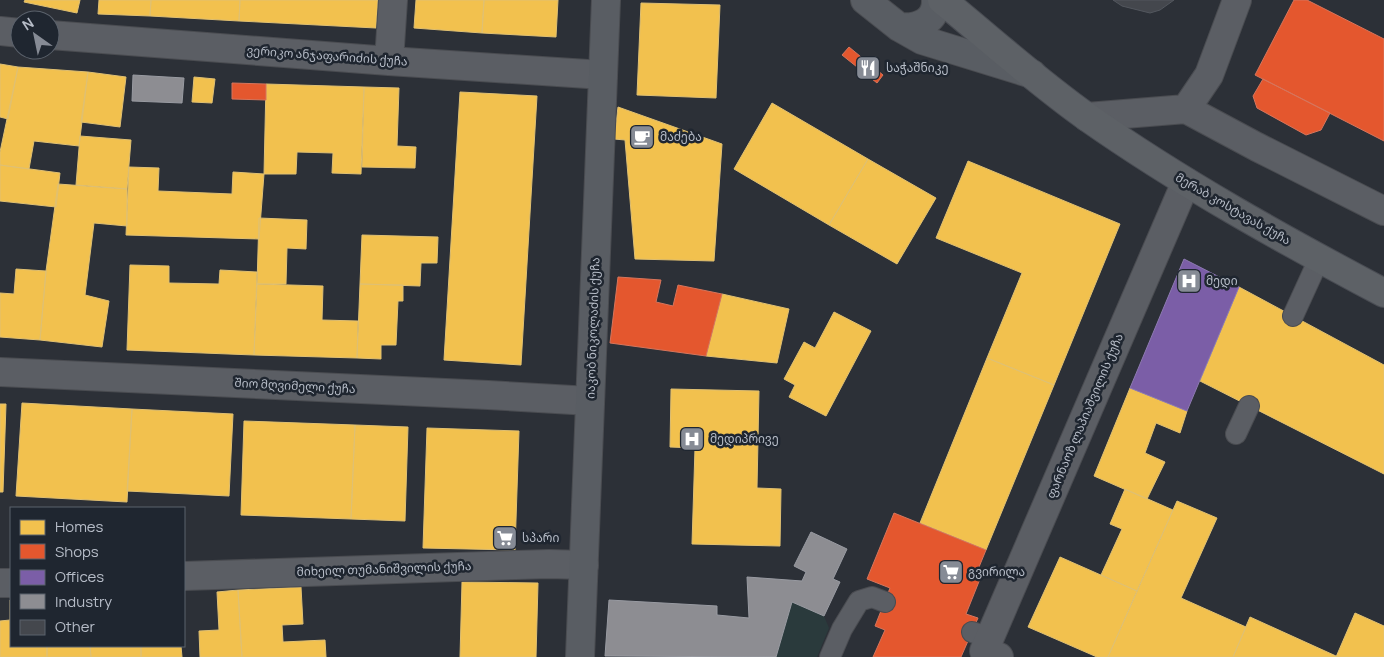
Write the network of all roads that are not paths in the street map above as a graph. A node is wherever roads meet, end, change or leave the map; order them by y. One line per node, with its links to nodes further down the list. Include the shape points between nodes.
1 (393, 0): 9 (street)
2 (606, 0): 11 (street, იაკობ ნიკოლაძის ქუჩა)
3 (864, 0): 7 (street)
4 (936, 0): 7 (street, via 929,20 916,26)
5 (942, 0): 10 (main road, მერაბ კოსტავას ქუჩა)
6 (1237, 0): 12 (street, via 1208,75)
7 (899, 27): 10 (street, via 922,40)
8 (60, 36): 9 (street, ვერიკო ანჯაფარიძის ქუჩა)
9 (389, 61): 11 (street, ვერიკო ანჯაფარიძის ქუჩა)
10 (1032, 74): 13 (main road, მერაბ კოსტავას ქუჩა)
11 (603, 75): 20 (street, იაკობ ნიკოლაძის ქუჩა)
12 (1186, 109): 13 (street); 15 (street)
13 (1087, 117): 14 (main road, მერაბ კოსტავას ქუჩა)
14 (1186, 182): 16 (main road, მერაბ კოსტავას ქუჩა); 26 (street, ფარნაოზ ლაპიაშვილის ქუჩა)
15 (1384, 211)
16 (1320, 259): 17 (main road, მერაბ კოსტავას ქუჩა); 18 (lane)
17 (1384, 293)
18 (1293, 316)
19 (0, 372): 20 (street, შიო მღვიმელი ქუჩა)
20 (590, 401): 23 (street, იაკობ ნიკოლაძის ქუჩა)
21 (1249, 406): 22 (lane)
22 (1236, 434)
23 (584, 565): 24 (street, მიხეილ თუმანიშვილის ქუჩა); 27 (street, იაკობ ნიკოლაძის ქუჩა)
24 (185, 576)
25 (885, 602): 28 (lane, via 872,597 859,601)
26 (986, 644)
27 (580, 657)
28 (830, 657)

